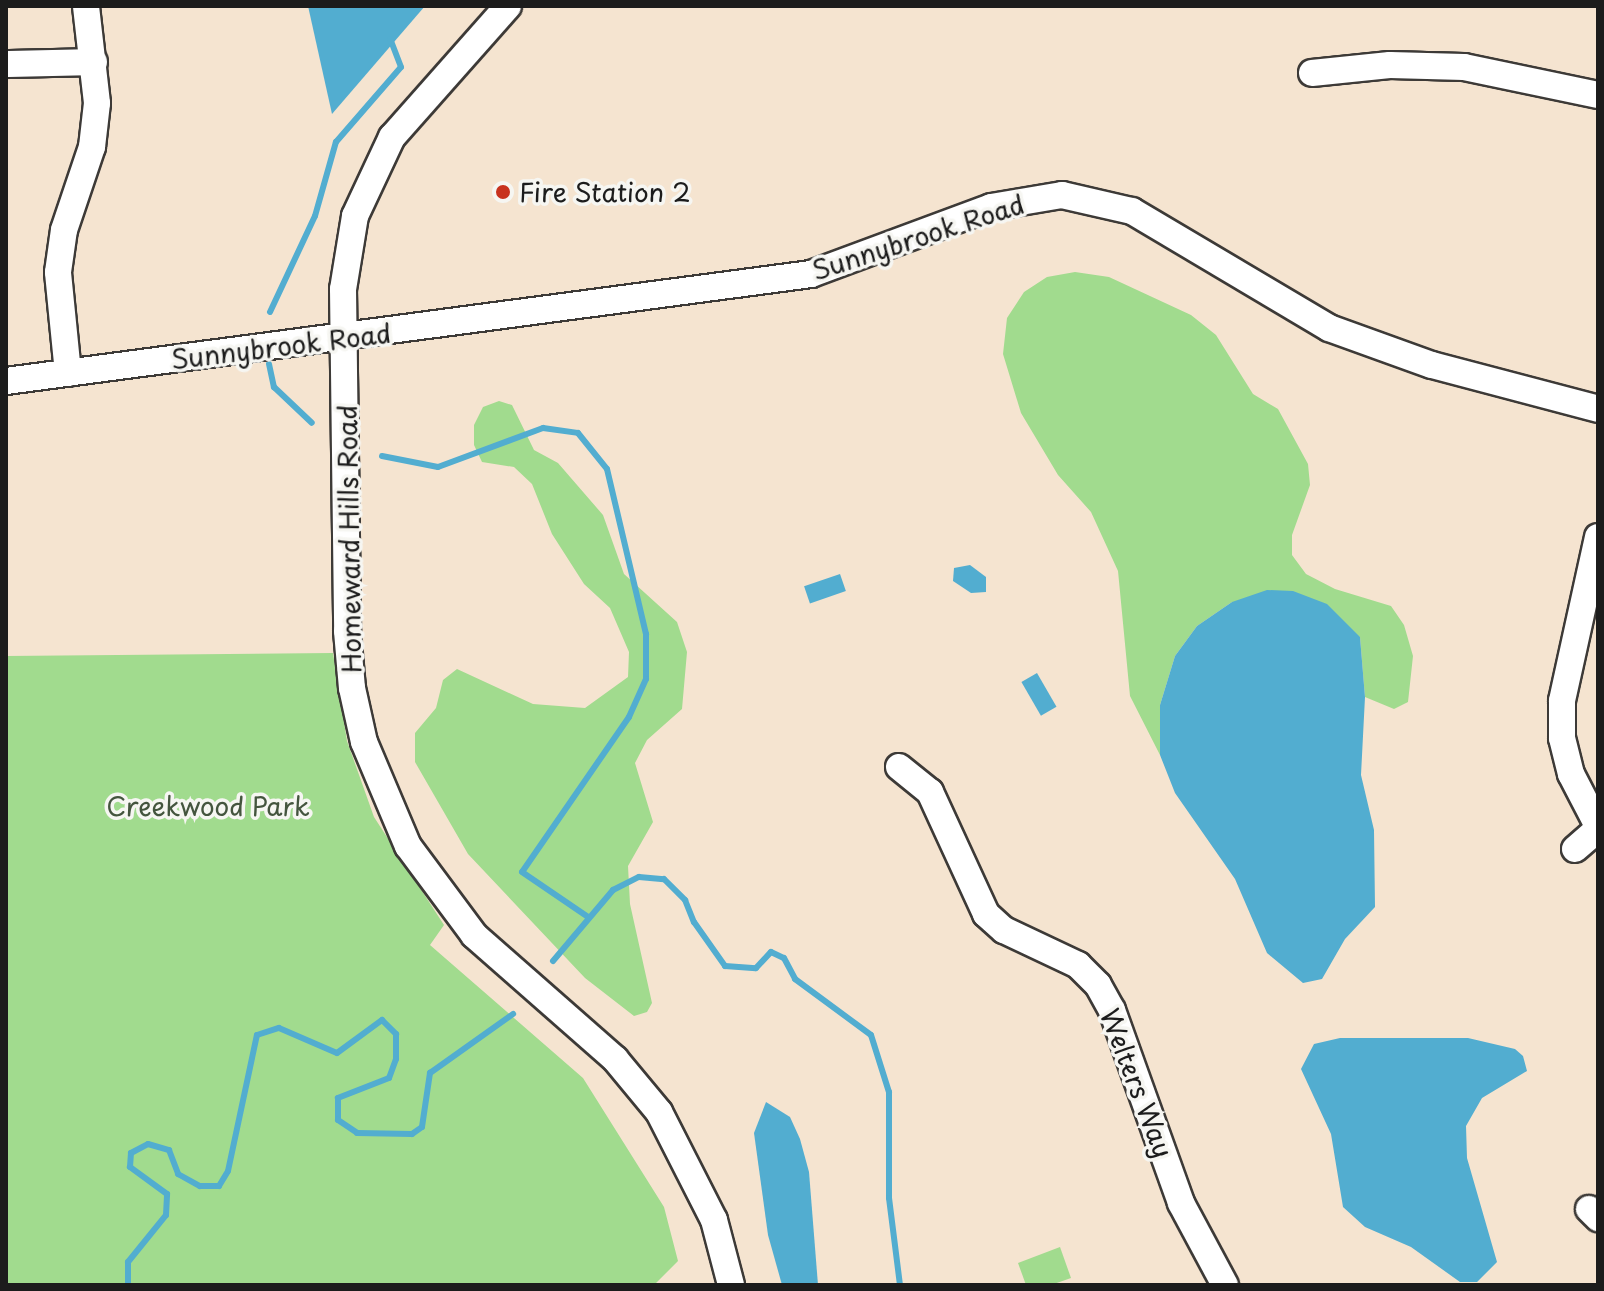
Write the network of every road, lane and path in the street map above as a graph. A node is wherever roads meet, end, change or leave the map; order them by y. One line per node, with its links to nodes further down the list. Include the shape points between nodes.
1 (86, 6): 3 (street)
2 (508, 6): 7 (street, Homeward Hills Road, via 419,103 371,174 346,258)
3 (94, 62): 4 (street); 8 (street, via 92,147 64,230 58,272)
4 (6, 64)
5 (1312, 73): 6 (street, via 1390,65 1464,67)
6 (1598, 95)
7 (346, 337): 8 (street, Sunnybrook Road); 10 (street, Sunnybrook Road, via 811,274 991,207 1062,195 1132,211 1329,328 1432,365); 15 (street, Homeward Hills Road, via 347,631 364,742 383,797 431,881 474,935 615,1059 659,1112 714,1220)
8 (68, 373): 9 (street, Sunnybrook Road)
9 (6, 381)
10 (1598, 409)
11 (1598, 537): 13 (street, via 1568,665 1562,738 1571,774)
12 (899, 767): 16 (street, Welters Way, via 930,792 986,914 1004,930 1078,965 1098,985 1112,1010 1181,1203)
13 (1598, 828): 14 (street)
14 (1575, 849)
15 (731, 1285)
16 (1225, 1285)

